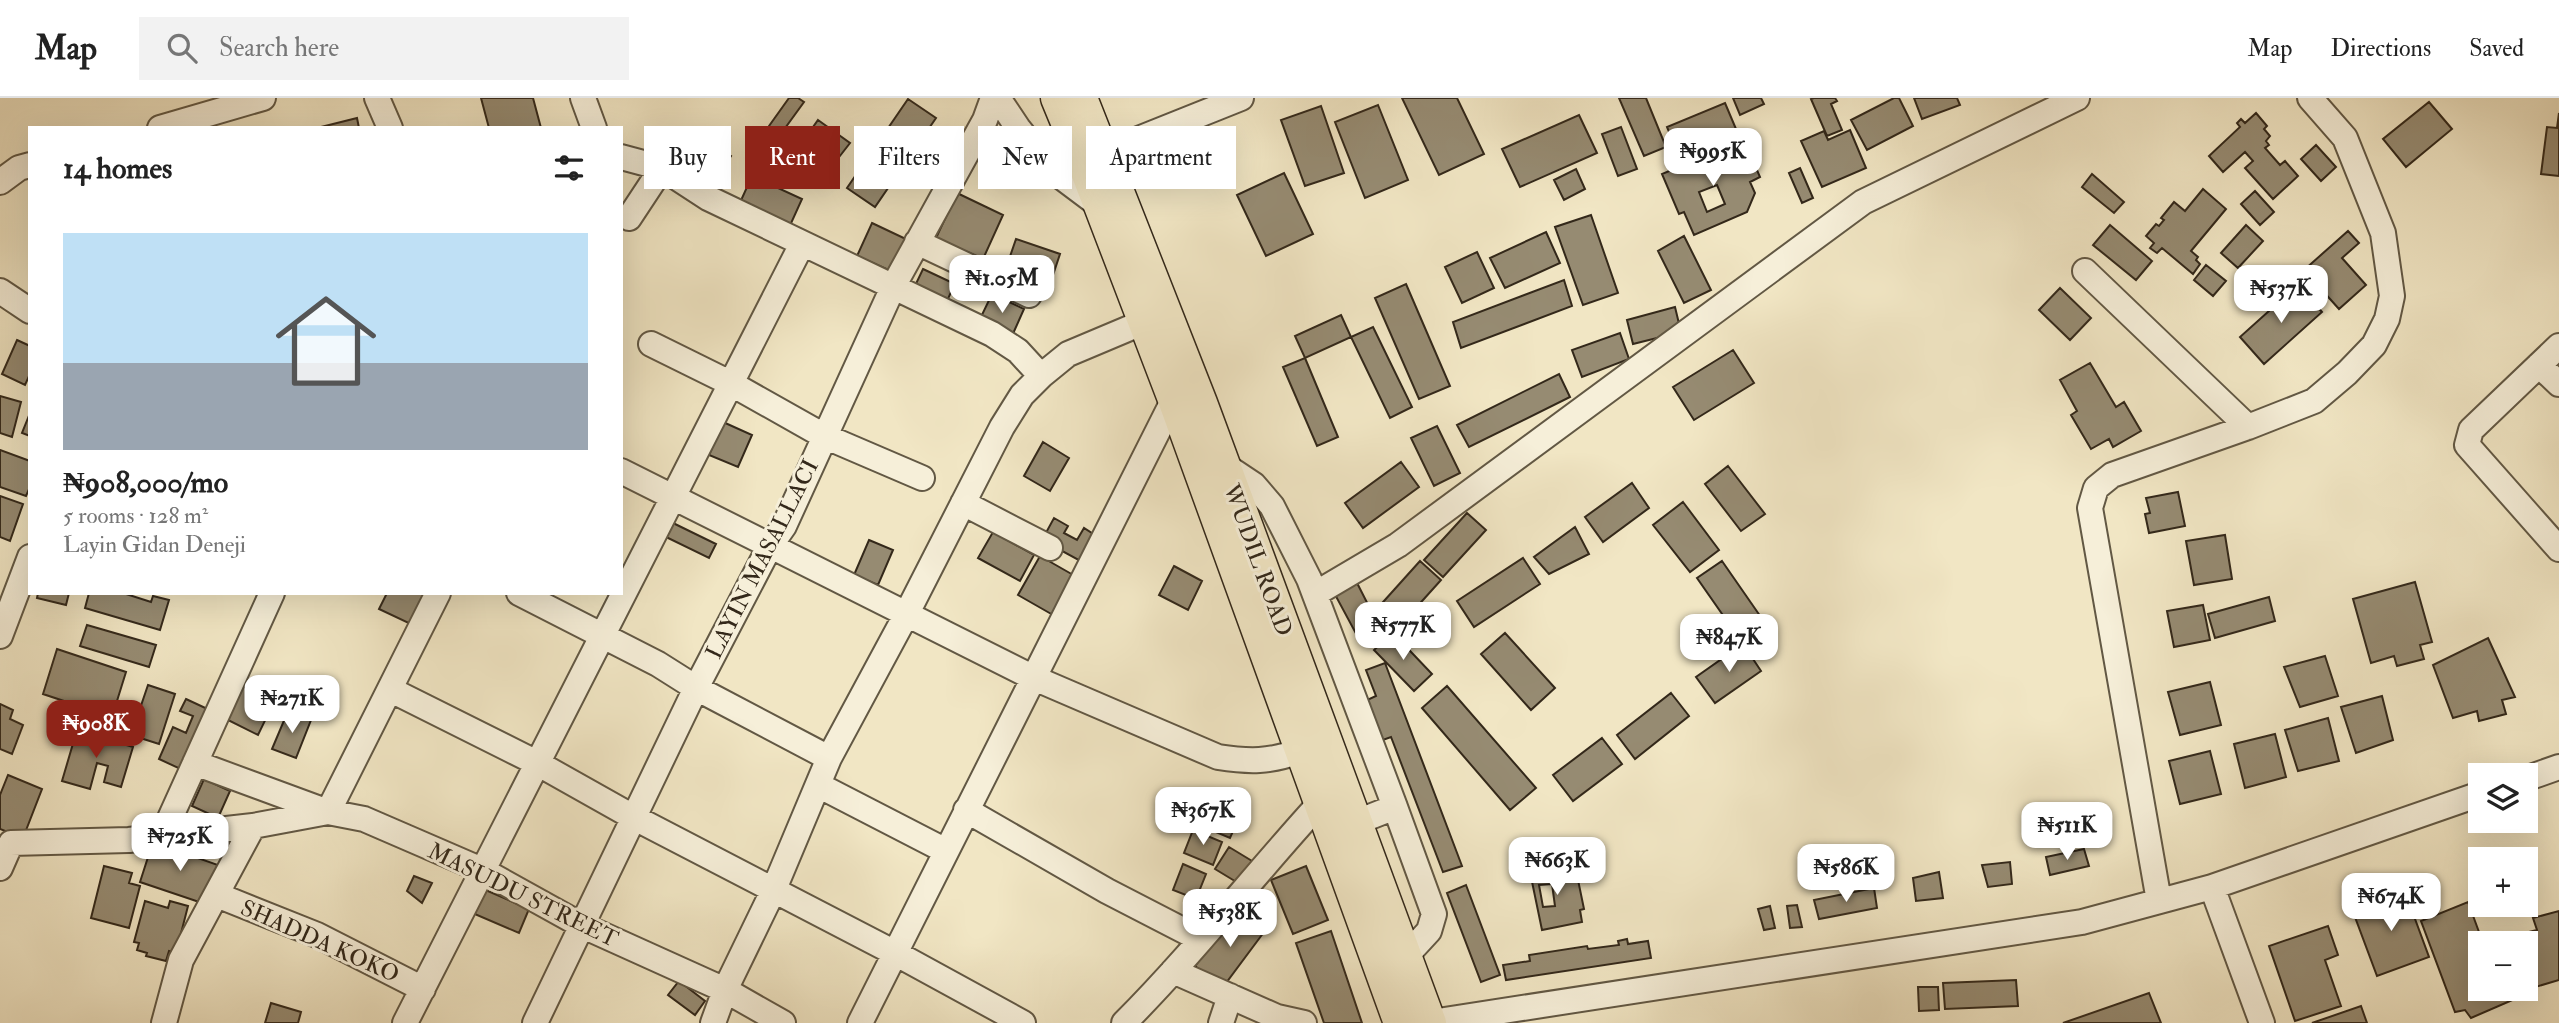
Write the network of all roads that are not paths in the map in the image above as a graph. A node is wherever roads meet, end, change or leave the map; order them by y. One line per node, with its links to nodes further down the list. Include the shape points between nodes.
1 (263, 98): 10 (street)
2 (377, 98): 11 (street)
3 (583, 98): 12 (street)
4 (996, 98): 24 (street, via 1052,170); 26 (street, LAYIN MASALLACI)
5 (1057, 98): 15 (main road, WUDIL ROAD)
6 (1082, 98): 13 (main road, WUDIL ROAD)
7 (1241, 98): 14 (street)
8 (2077, 98): 53 (street, via 1863,202 1398,545)
9 (2310, 98): 41 (street, via 2345,138 2383,233 2392,296 2374,345 2347,373 2314,401)
10 (167, 126)
11 (389, 126)
12 (593, 126)
13 (1088, 126)
14 (1171, 126)
15 (1086, 144)
16 (623, 157): 17 (street)
17 (644, 163)
18 (28, 166): 19 (street)
19 (0, 182)
20 (648, 189): 25 (street)
21 (695, 189): 27 (street)
22 (1098, 189): 24 (main road, WUDIL ROAD)
23 (1107, 189): 43 (main road, WUDIL ROAD)
24 (1100, 206): 33 (main road, WUDIL ROAD)
25 (629, 218)
26 (918, 242): 29 (street, LAYIN MASALLACI); 31 (street)
27 (802, 244): 29 (street); 38 (street)
28 (2085, 271): 41 (street)
29 (894, 285): 37 (street, via 1006,341); 42 (street, LAYIN MASALLACI)
30 (0, 291): 32 (street)
31 (1029, 295)
32 (28, 310)
33 (1144, 322): 37 (street, via 1068,354); 40 (main road, WUDIL ROAD)
34 (651, 344): 38 (street)
35 (2559, 346): 36 (street)
36 (2539, 365): 39 (street); 50 (street, via 2471,430 2467,444)
37 (1041, 376): 47 (street, via 1022,395 1002,427)
38 (730, 383): 42 (street); 46 (street)
39 (2559, 384)
40 (1174, 399): 63 (street); 66 (main road, WUDIL ROAD)
41 (2248, 428): 89 (street, via 2112,475 2096,488 2090,508)
42 (824, 436): 45 (street); 48 (street, LAYIN MASALLACI, via 784,526)
43 (1224, 466): 53 (street, via 1254,485 1272,506); 62 (main road, WUDIL ROAD)
44 (623, 472): 46 (street)
45 (922, 478)
46 (672, 495): 48 (street); 52 (street)
47 (963, 503): 49 (street); 58 (street)
48 (770, 546): 58 (street); 64 (street, LAYIN MASALLACI)
49 (1050, 548)
50 (2559, 549)
51 (28, 562): 60 (street)
52 (623, 593)
53 (1315, 594): 61 (street)
54 (271, 595): 68 (street)
55 (437, 595): 65 (street)
56 (523, 595): 59 (street)
57 (622, 595): 59 (street)
58 (906, 615): 63 (street); 67 (street)
59 (602, 635): 64 (street); 69 (street)
60 (0, 636)
61 (1335, 649): 62 (street); 75 (street)
62 (1296, 664): 79 (main road, WUDIL ROAD)
63 (1034, 678): 66 (street, via 1218,757 1249,762 1275,760); 76 (street)
64 (696, 688): 67 (street); 78 (street, LAYIN MASALLACI)
65 (391, 690): 69 (street); 77 (street)
66 (1300, 751): 74 (main road, WUDIL ROAD)
67 (829, 758): 72 (street)
68 (195, 763): 77 (street); 81 (street)
69 (537, 763): 78 (street); 85 (street)
70 (2559, 767): 71 (street)
71 (2538, 774)
72 (818, 785): 83 (street); 87 (street)
73 (2468, 798): 86 (street)
74 (1320, 803): 91 (street); 109 (main road, WUDIL ROAD)
75 (1395, 807): 79 (street); 93 (street, via 1434,914 1429,931)
76 (966, 810): 83 (street); 91 (street)
77 (328, 812): 80 (street, MASUDU STREET); 85 (street, MASUDU STREET, via 365,819)
78 (634, 817): 87 (street); 90 (street, LAYIN MASALLACI)
79 (1357, 822): 93 (main road, WUDIL ROAD)
80 (253, 826): 81 (street, MASUDU STREET); 88 (street)
81 (162, 836): 82 (street, MASUDU STREET)
82 (6, 842): 84 (street)
83 (946, 851): 92 (street)
84 (0, 868)
85 (482, 870): 90 (street, MASUDU STREET); 95 (street)
86 (2212, 887): 89 (street); 111 (street)
87 (774, 889): 92 (street); 96 (street)
88 (217, 895): 95 (street, SHADDA KOKO, via 317,935); 99 (street, via 181,960)
89 (2159, 901): 110 (street, via 2082,922)
90 (581, 925): 96 (street, MASUDU STREET); 101 (street, LAYIN MASALLACI)
91 (1200, 939): 94 (street)
92 (895, 953): 104 (street); 105 (street)
93 (1405, 957): 110 (main road, WUDIL ROAD)
94 (1173, 971): 97 (street); 106 (street)
95 (422, 989): 100 (street)
96 (725, 990): 102 (street); 103 (street, MASUDU STREET)
97 (1230, 996): 98 (street); 107 (street)
98 (1278, 1020): 108 (street)
99 (164, 1023)
100 (405, 1023)
101 (535, 1023)
102 (713, 1023)
103 (783, 1023)
104 (860, 1023)
105 (1023, 1023)
106 (1124, 1023)
107 (1221, 1023)
108 (1304, 1023)
109 (1400, 1023)
110 (1428, 1023)
111 (2262, 1023)

